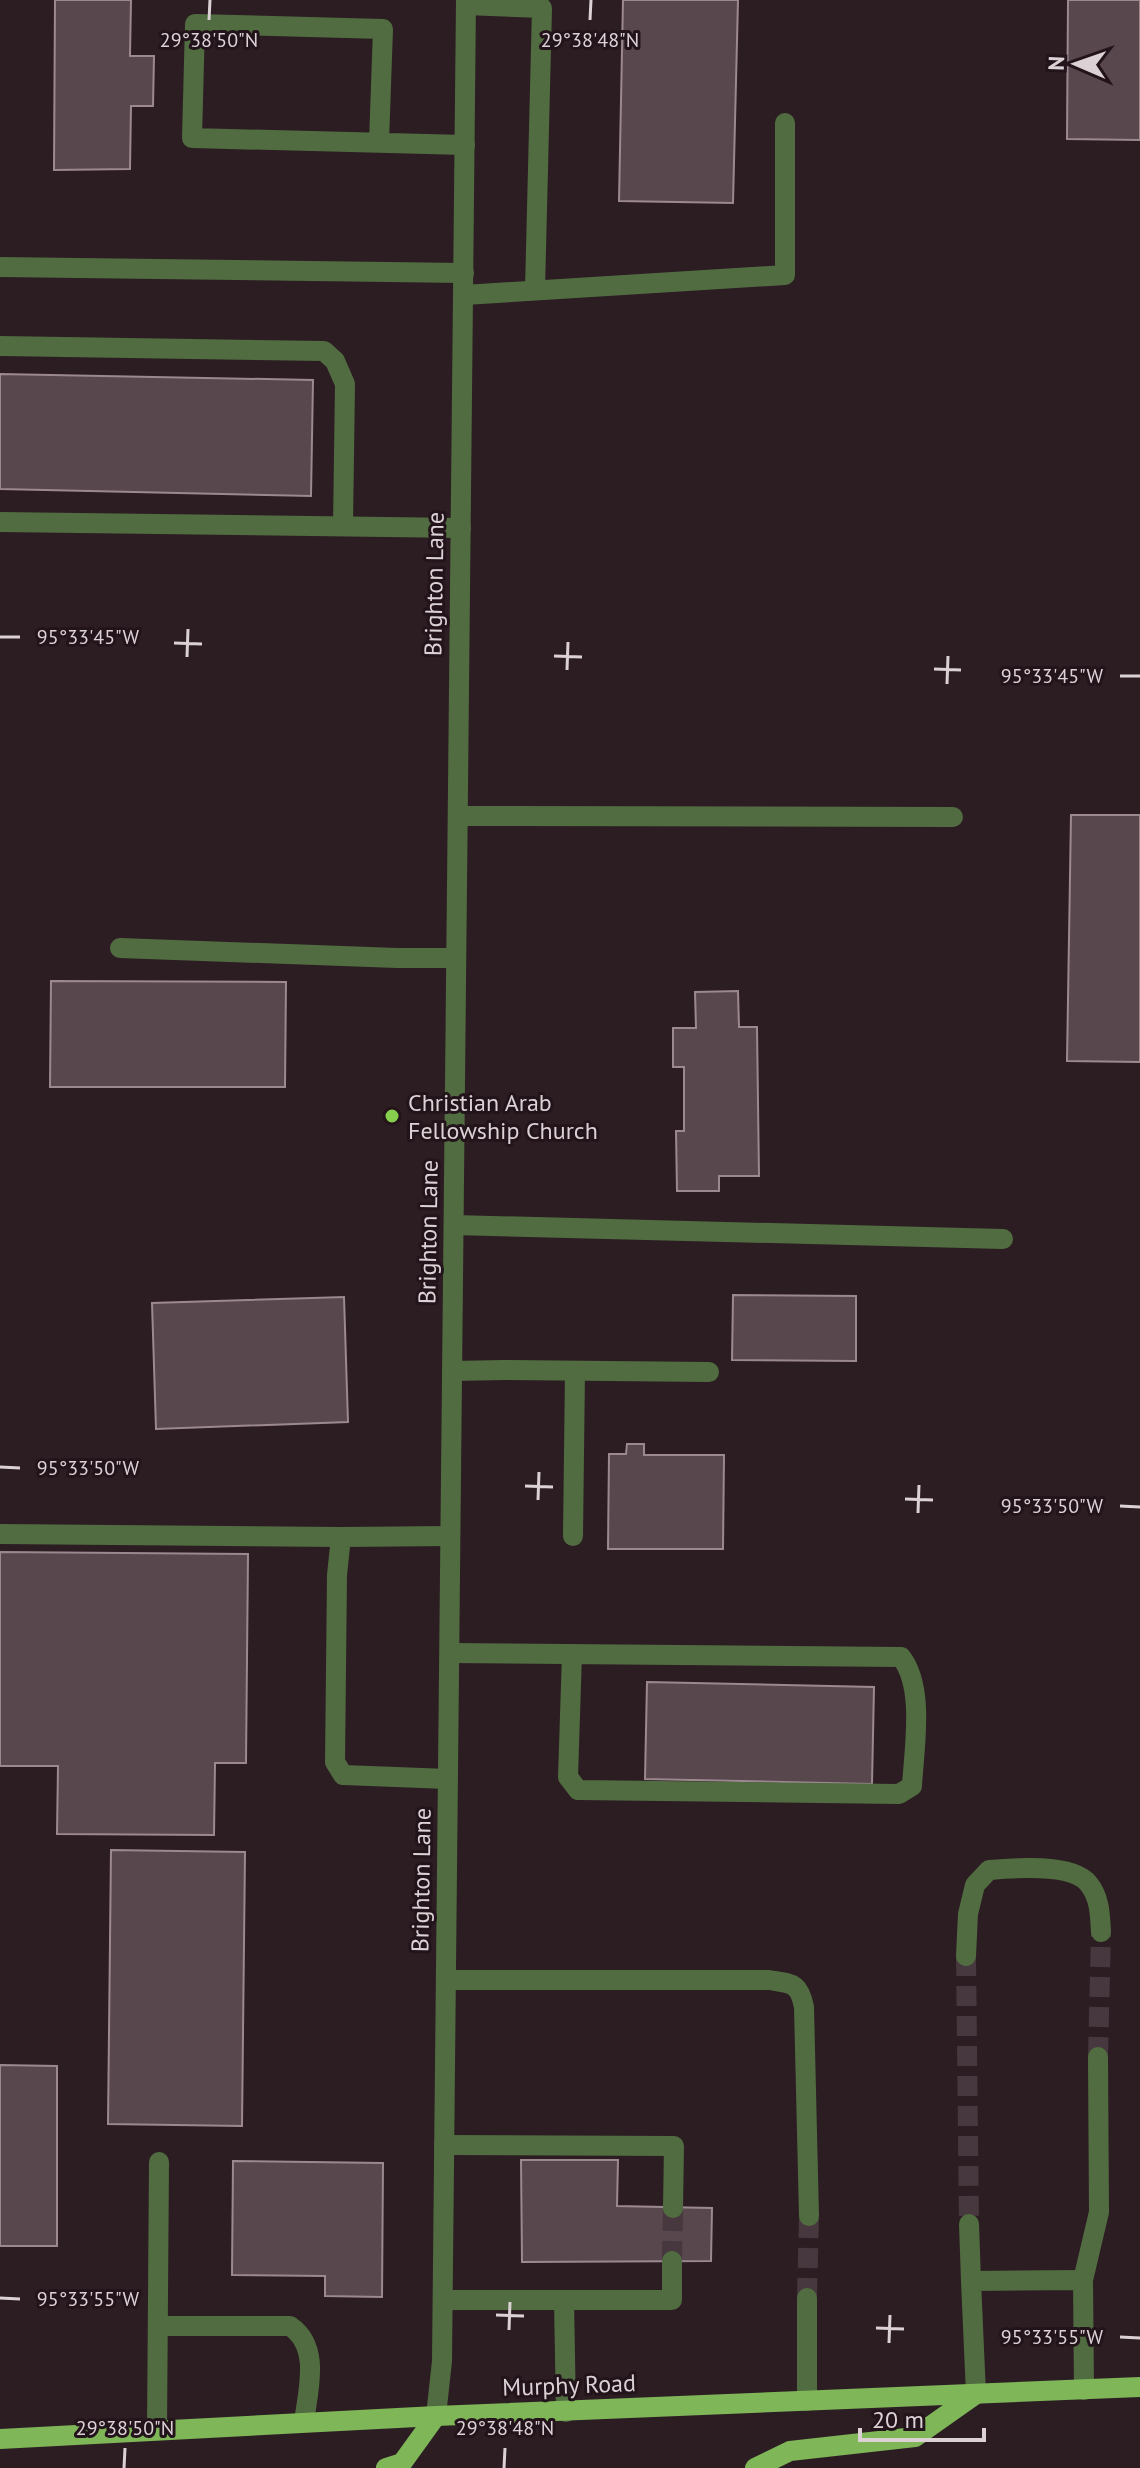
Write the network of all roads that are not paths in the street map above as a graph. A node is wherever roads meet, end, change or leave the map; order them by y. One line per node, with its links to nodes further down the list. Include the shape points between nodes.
1 (466, 3): 4 (street, Brighton Lane); 7 (street, via 542,8)
2 (785, 123): 7 (street, via 785,275)
3 (379, 142): 3 (street, via 192,138 195,24 383,29); 4 (street)
4 (465, 145): 6 (street, Brighton Lane)
5 (0, 267): 6 (street)
6 (464, 273): 8 (street, Brighton Lane)
7 (535, 290): 8 (street)
8 (464, 295): 12 (street, Brighton Lane)
9 (0, 346): 11 (street, via 324,351 345,384)
10 (0, 522): 11 (street)
11 (343, 526): 12 (street)
12 (461, 528): 13 (street, Brighton Lane)
13 (458, 816): 14 (street); 16 (street, Brighton Lane)
14 (953, 817)
15 (120, 948): 16 (street)
16 (456, 958): 17 (street, Brighton Lane)
17 (454, 1225): 18 (street); 19 (street, Brighton Lane)
18 (1003, 1239)
19 (452, 1371): 20 (street); 23 (street, Brighton Lane)
20 (575, 1371): 21 (street); 24 (street)
21 (709, 1372)
22 (0, 1534): 25 (street)
23 (450, 1536): 25 (street); 26 (street, Brighton Lane)
24 (573, 1536)
25 (341, 1537): 28 (street, via 335,1762 343,1775)
26 (450, 1653): 27 (street); 28 (street, Brighton Lane)
27 (572, 1654): 27 (street, via 901,1657 909,1667 916,1703 912,1786 899,1794 578,1790 568,1777)
28 (448, 1779): 31 (street, Brighton Lane)
29 (1101, 1932): 30 (street, via 1100,1905 1087,1881 1068,1872 1028,1867 989,1870 975,1885)
30 (966, 1956)
31 (446, 1980): 33 (street, Brighton Lane); 36 (street, via 792,1984 801,1992 804,2007)
32 (1098, 2057): 39 (street, via 1099,2212)
33 (444, 2145): 35 (street, via 674,2146); 42 (street, Brighton Lane)
34 (159, 2162): 44 (street)
35 (673, 2208)
36 (809, 2216)
37 (969, 2224): 40 (street)
38 (672, 2261): 43 (street, via 672,2300)
39 (1083, 2280): 40 (street); 46 (street)
40 (971, 2281): 47 (street)
41 (807, 2298): 48 (street)
42 (443, 2300): 43 (street); 50 (street, Brighton Lane)
43 (564, 2300): 49 (street)
44 (159, 2326): 51 (street, via 290,2326 304,2339 309,2360); 52 (street)
45 (1140, 2387): 46 (main road, Murphy Road)
46 (1084, 2390): 47 (main road, Murphy Road)
47 (976, 2394): 48 (main road, Murphy Road); 55 (main road, via 915,2437 790,2451)
48 (807, 2401): 49 (main road, Murphy Road)
49 (566, 2412): 50 (main road, Murphy Road)
50 (436, 2416): 51 (main road, Murphy Road); 54 (main road, via 402,2463)
51 (304, 2422): 52 (main road, Murphy Road)
52 (157, 2430): 53 (main road, Murphy Road)
53 (0, 2439)
54 (386, 2468)
55 (755, 2468)

